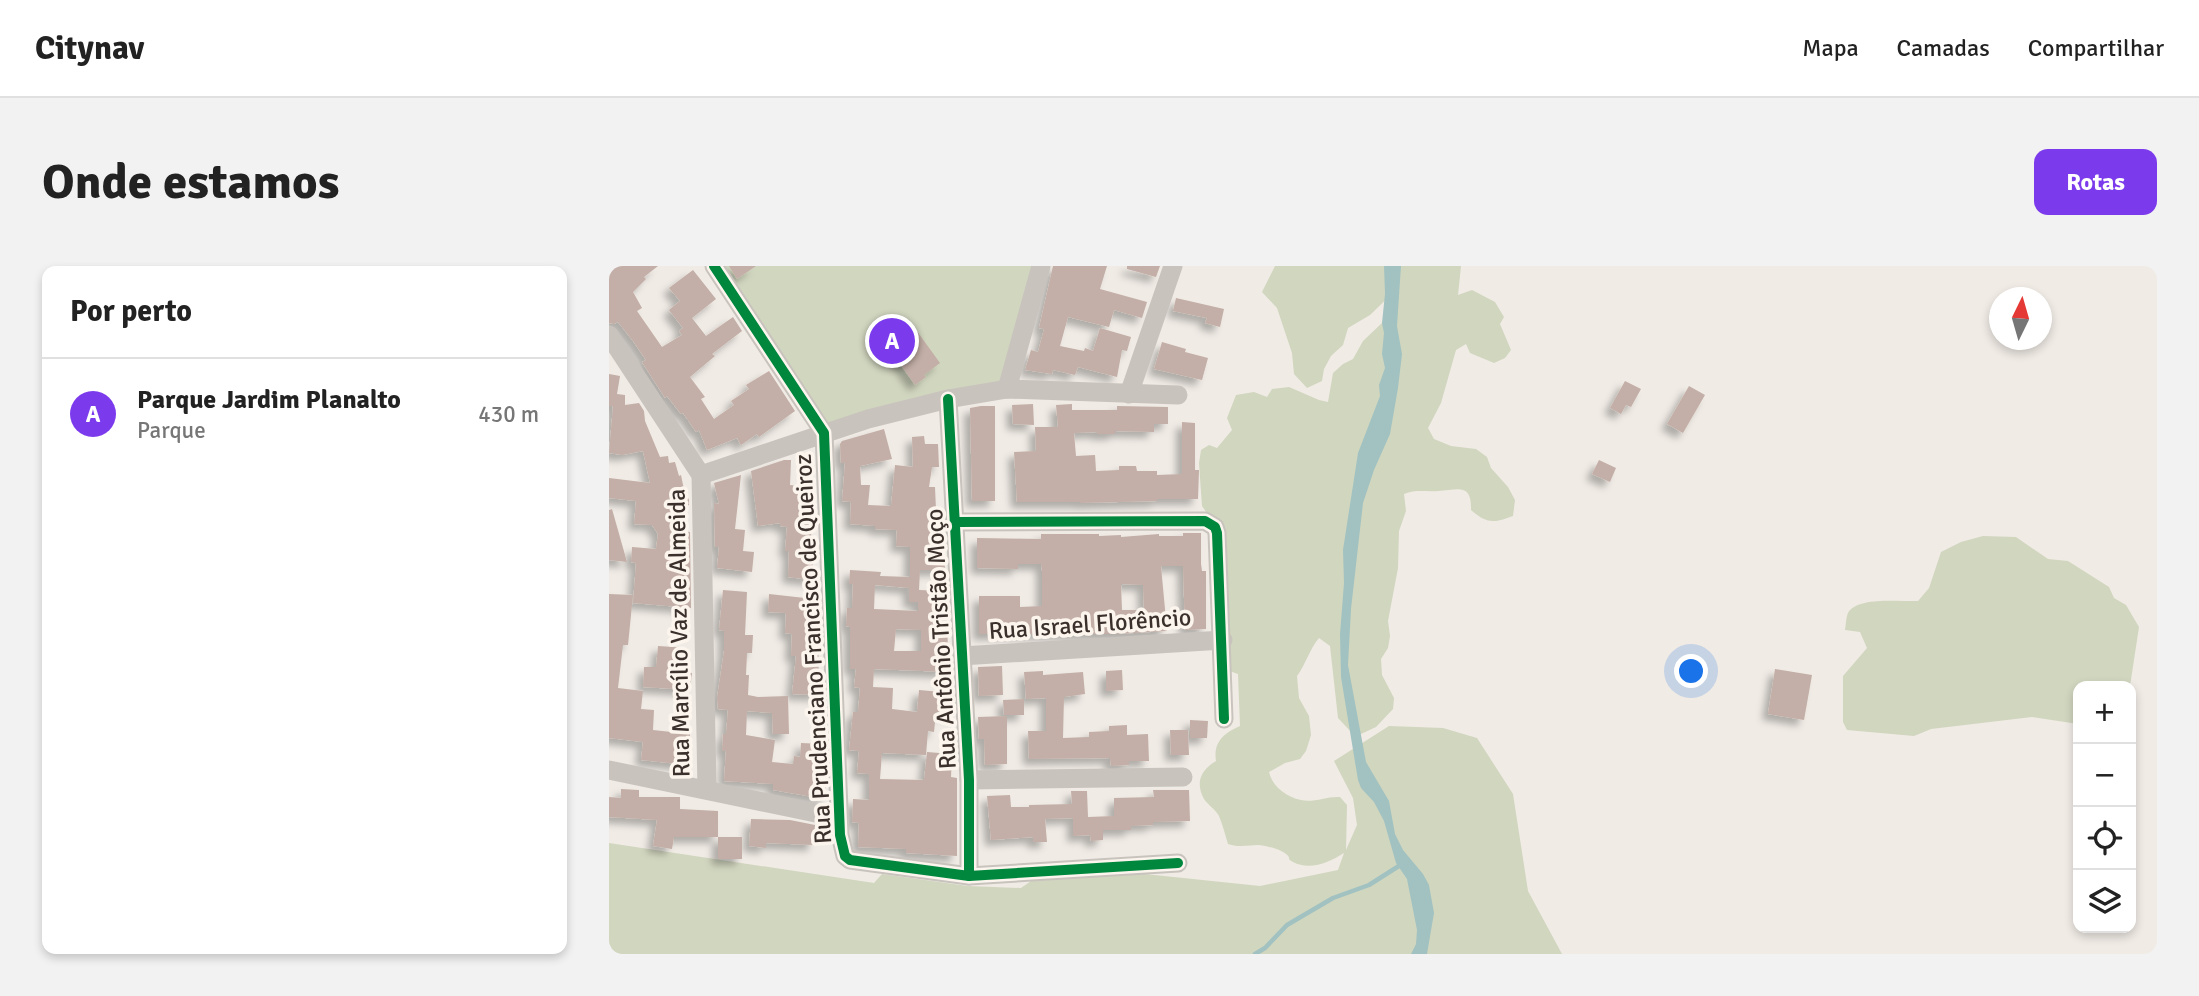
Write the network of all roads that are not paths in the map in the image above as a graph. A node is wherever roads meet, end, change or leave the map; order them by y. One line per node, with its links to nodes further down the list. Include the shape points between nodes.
1 (714, 266): 9 (street)
2 (1041, 266): 5 (street)
3 (1173, 266): 6 (street)
4 (609, 335): 10 (street)
5 (1007, 389): 6 (street); 8 (street)
6 (1129, 394): 7 (street)
7 (1178, 395)
8 (948, 399): 9 (street); 11 (street, Rua Antônio Tristão Moço)
9 (824, 433): 10 (street); 19 (street, Rua Prudenciano Francisco de Queiroz)
10 (701, 475): 18 (street, Rua Marcílio Vaz de Almeida)
11 (956, 522): 12 (street, via 1205,521 1217,533); 13 (street, Rua Antônio Tristão Moço)
12 (1223, 640): 13 (street, Rua Israel Florêncio); 14 (street)
13 (961, 656): 17 (street, Rua Antônio Tristão Moço)
14 (1224, 719)
15 (609, 770): 18 (street)
16 (1183, 778): 17 (street)
17 (969, 780): 21 (street, Rua Antônio Tristão Moço)
18 (707, 790): 19 (street)
19 (840, 818): 21 (street, Rua Prudenciano Francisco de Queiroz, via 841,844 850,860)
20 (1178, 863): 21 (street)
21 (969, 876)

